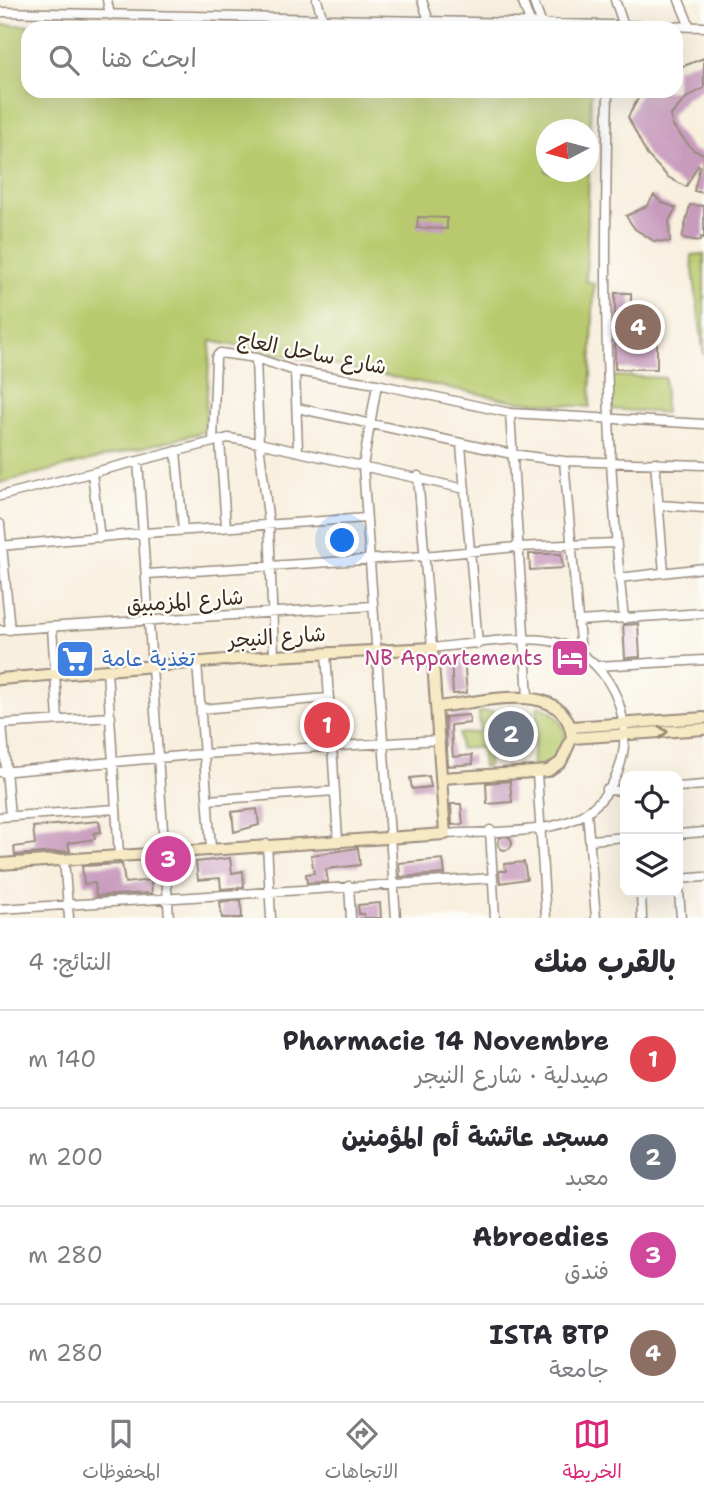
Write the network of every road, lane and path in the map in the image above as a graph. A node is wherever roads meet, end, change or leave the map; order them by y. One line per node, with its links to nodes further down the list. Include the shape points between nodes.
1 (107, 0): 9 (street)
2 (317, 0): 10 (street)
3 (422, 0): 11 (street)
4 (522, 0): 12 (street)
5 (533, 0): 13 (street)
6 (615, 0): 14 (street)
7 (679, 0): 16 (street)
8 (0, 12): 9 (street)
9 (110, 15): 10 (street)
10 (323, 20): 11 (street)
11 (429, 21)
12 (530, 21)
13 (541, 21)
14 (622, 21)
15 (683, 27): 16 (street)
16 (690, 27): 17 (street)
17 (704, 27)
18 (608, 98): 24 (street)
19 (257, 358): 20 (street, شارع ساحل العاج); 27 (street, شارع ساحل العاج, via 220,353 216,357); 28 (street)
20 (295, 371): 21 (street, شارع ساحل العاج); 22 (street)
21 (377, 384): 23 (street, شارع ساحل العاج); 25 (street)
22 (297, 408): 25 (street); 30 (street)
23 (510, 413): 24 (street, شارع ساحل العاج); 32 (street)
24 (607, 420): 26 (street, شارع ساحل العاج); 33 (street)
25 (370, 423): 29 (street); 38 (street)
26 (704, 425)
27 (216, 441): 28 (street, via 228,438); 31 (street); 48 (street)
28 (259, 443): 30 (street); 47 (street)
29 (461, 444): 32 (street); 41 (street)
30 (298, 450): 38 (street)
31 (176, 451): 34 (street); 49 (street)
32 (512, 454): 35 (street); 55 (street)
33 (610, 460): 35 (street); 36 (street); 52 (street)
34 (138, 461): 39 (street); 50 (street)
35 (564, 461): 53 (street)
36 (655, 462): 37 (street); 43 (street)
37 (704, 465)
38 (363, 466): 40 (street); 45 (street)
39 (92, 473): 42 (street); 51 (street)
40 (418, 476): 41 (street); 57 (street)
41 (465, 489): 56 (street)
42 (0, 496)
43 (659, 505): 44 (street); 61 (street)
44 (704, 508)
45 (366, 518): 47 (street); 58 (street)
46 (0, 524): 54 (street)
47 (269, 524): 48 (street); 59 (street)
48 (226, 527): 49 (street)
49 (183, 530): 50 (street)
50 (145, 533): 51 (street); 62 (street)
51 (100, 538): 54 (street)
52 (616, 543): 53 (street); 63 (street)
53 (571, 545): 55 (street); 70 (street)
54 (2, 546): 64 (street)
55 (516, 547): 56 (street); 74 (street)
56 (469, 552): 57 (street); 75 (street)
57 (424, 556): 58 (street); 76 (street)
58 (368, 560): 59 (street); 65 (street)
59 (269, 564): 62 (street); 67 (street)
60 (704, 568): 61 (street)
61 (664, 573): 63 (street)
62 (147, 574): 69 (street)
63 (619, 578): 68 (street)
64 (3, 587): 73 (street)
65 (372, 606): 67 (street, شارع المزمبيق); 77 (street)
66 (704, 612): 68 (street)
67 (271, 613): 69 (street, شارع المزمبيق); 80 (street)
68 (624, 619): 70 (street)
69 (150, 620): 71 (street, شارع المزمبيق); 83 (street)
70 (578, 621): 79 (street)
71 (52, 627): 73 (street, شارع المزمبيق); 86 (street)
72 (0, 630): 73 (street, شارع المزمبيق)
73 (10, 630)
74 (524, 641): 75 (street); 79 (street, via 553,641); 88 (street)
75 (478, 644): 76 (street)
76 (432, 648): 77 (street, شارع النيجر); 90 (street)
77 (375, 651): 78 (street, شارع النيجر); 100 (street)
78 (326, 653): 80 (street, شارع النيجر); 89 (street)
79 (581, 653): 84 (street)
80 (274, 656): 82 (street, شارع النيجر)
81 (704, 660): 84 (street)
82 (197, 662): 83 (street, شارع النيجر); 91 (street)
83 (153, 666): 85 (street, شارع النيجر); 103 (street)
84 (597, 666): 96 (street, via 610,682)
85 (107, 671): 86 (street, شارع النيجر); 92 (street)
86 (55, 675): 87 (street, شارع النيجر); 94 (street)
87 (0, 679)
88 (528, 697): 90 (street); 98 (street, via 555,705 566,715)
89 (328, 698): 91 (street); 101 (street)
90 (437, 707): 99 (street)
91 (201, 709): 102 (street)
92 (111, 717): 94 (street); 104 (street)
93 (704, 718): 96 (street)
94 (58, 720): 95 (street)
95 (1, 724): 105 (street)
96 (625, 729): 97 (street, one-way to 97); 98 (street); 110 (street, via 618,773)
97 (704, 729)
98 (572, 732): 106 (street, via 561,762)
99 (440, 740): 100 (street); 107 (street)
100 (383, 744): 101 (street); 123 (street)
101 (331, 746): 102 (street); 112 (street)
102 (203, 754): 103 (street); 113 (street)
103 (159, 757): 104 (street); 129 (street)
104 (113, 763): 105 (street); 114 (street)
105 (3, 771): 116 (street)
106 (537, 773): 107 (street); 118 (street)
107 (442, 778): 121 (street)
108 (704, 785): 109 (street)
109 (683, 787)
110 (606, 790): 111 (street); 115 (street)
111 (620, 790)
112 (335, 791): 113 (street); 125 (street)
113 (207, 800): 128 (street)
114 (116, 809): 116 (street); 130 (street)
115 (587, 812): 118 (street); 126 (street)
116 (10, 816): 117 (street)
117 (0, 817)
118 (540, 827): 119 (street); 150 (street)
119 (490, 830): 121 (street); 134 (street)
120 (704, 832): 122 (street)
121 (445, 834): 123 (street)
122 (683, 834)
123 (390, 837): 125 (street); 136 (street)
124 (620, 837): 126 (street)
125 (338, 839): 127 (street)
126 (591, 840): 151 (street)
127 (267, 844): 128 (street); 138 (street)
128 (211, 848): 129 (street)
129 (165, 850): 130 (street); 141 (street)
130 (119, 855): 131 (street)
131 (65, 860): 132 (street); 142 (street)
132 (0, 864)
133 (704, 877): 135 (street)
134 (493, 878): 136 (street); 149 (street)
135 (683, 879)
136 (394, 884): 137 (street); 148 (street)
137 (349, 887): 138 (street); 147 (street)
138 (269, 891): 141 (street); 146 (street)
139 (640, 897): 152 (street)
140 (679, 897): 153 (street)
141 (168, 899): 142 (street); 145 (street)
142 (68, 906): 143 (street); 144 (street)
143 (0, 909)
144 (69, 918)
145 (169, 918)
146 (271, 918)
147 (351, 918)
148 (396, 918)
149 (495, 918)
150 (546, 918)
151 (596, 918)
152 (642, 918)
153 (681, 918)

